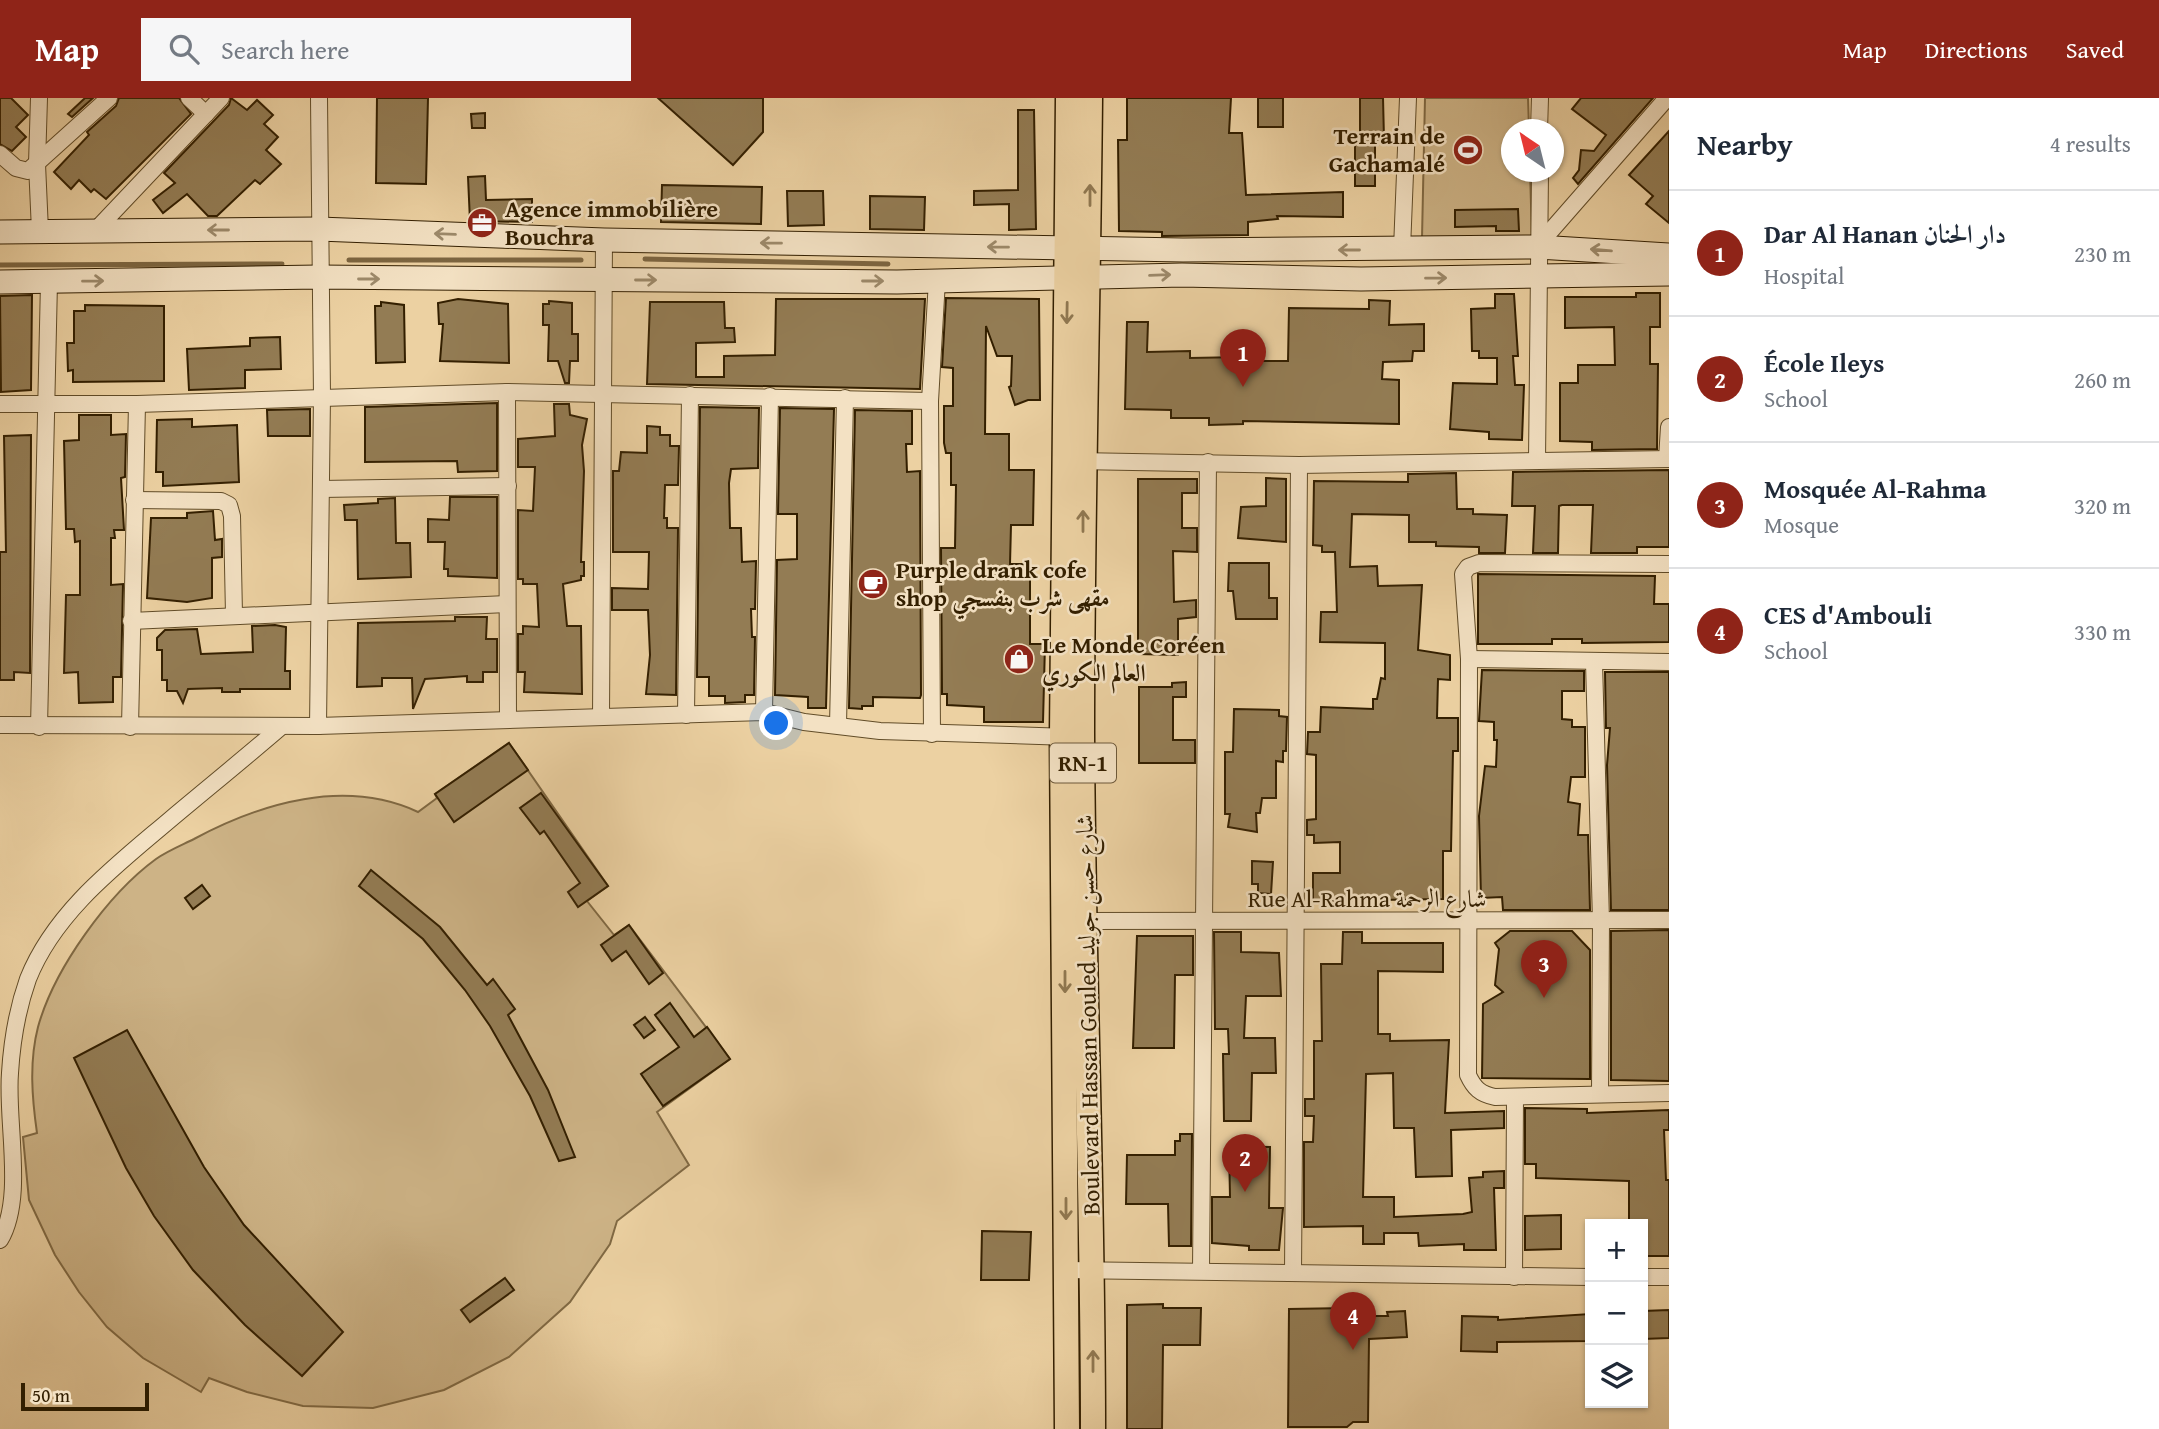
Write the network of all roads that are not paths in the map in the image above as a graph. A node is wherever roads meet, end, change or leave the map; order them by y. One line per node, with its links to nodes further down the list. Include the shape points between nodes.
1 (39, 98): 15 (street)
2 (109, 98): 15 (street)
3 (189, 98): 11 (street)
4 (221, 98): 11 (street)
5 (318, 98): 17 (street)
6 (1408, 98): 24 (street)
7 (1540, 98): 12 (street)
8 (1553, 98): 13 (street)
9 (1667, 98): 22 (street)
10 (1079, 107): 23 (main road, Boulevard Hassan Gouled شارع حسن جوليد / RN-1)
11 (206, 114): 19 (street)
12 (1538, 119)
13 (1540, 119)
14 (0, 154): 15 (street, via 27,171)
15 (37, 164): 18 (street)
16 (1540, 182): 22 (street)
17 (319, 229): 19 (main road, one-way to 19); 21 (main road, one-way to 17); 27 (street)
18 (40, 231): 19 (main road); 20 (main road)
19 (94, 231)
20 (0, 232)
21 (604, 240): 23 (main road, one-way to 21); 29 (street)
22 (1540, 245): 24 (main road); 25 (main road, one-way to 22); 26 (street)
23 (1078, 248): 24 (main road, one-way to 23); 28 (main road, Boulevard Hassan Gouled شارع حسن جوليد / RN-1)
24 (1402, 249)
25 (1662, 260): 26 (main road)
26 (1538, 276): 28 (main road, one-way to 26); 46 (street)
27 (318, 277): 29 (main road, one-way to 29); 32 (main road, one-way to 27); 36 (street)
28 (1078, 277): 30 (main road); 45 (main road, Boulevard Hassan Gouled شارع حسن جوليد / RN-1)
29 (603, 280): 30 (main road, one-way to 30); 34 (street)
30 (937, 281): 39 (street)
31 (0, 282): 32 (main road)
32 (49, 282): 40 (street)
33 (507, 392): 34 (street); 36 (street); 49 (street)
34 (602, 392): 35 (street); 62 (street)
35 (690, 395): 37 (street); 61 (street)
36 (322, 396): 42 (street); 50 (street)
37 (770, 396): 38 (street); 60 (street)
38 (845, 398): 39 (street); 65 (street)
39 (930, 401): 70 (street)
40 (47, 402): 41 (street); 42 (street); 68 (street)
41 (0, 404)
42 (137, 404): 51 (street)
43 (1669, 427): 44 (street)
44 (1668, 459): 46 (street)
45 (1074, 461): 47 (street); 71 (main road, Boulevard Hassan Gouled شارع حسن جوليد / RN-1)
46 (1537, 461): 48 (street)
47 (1208, 462): 48 (street); 76 (street)
48 (1299, 465): 77 (street)
49 (508, 486): 50 (street); 53 (street)
50 (321, 489): 54 (street)
51 (134, 500): 55 (street, via 221,501 229,505); 56 (street)
52 (1669, 564): 57 (street, via 1501,562 1468,566 1463,575)
53 (507, 604): 54 (street); 63 (street)
54 (319, 610): 55 (street); 67 (street)
55 (234, 615): 56 (street)
56 (131, 621): 69 (street)
57 (1469, 659): 58 (street); 74 (street)
58 (1594, 662): 59 (street); 75 (street)
59 (1669, 662)
60 (764, 712): 61 (street); 65 (street)
61 (686, 715): 62 (street)
62 (600, 717): 63 (street)
63 (508, 720): 67 (street)
64 (0, 725): 68 (street)
65 (838, 725): 70 (street)
66 (282, 726): 67 (street); 69 (street); 83 (street, via 110,871 64,918 29,977 13,1026 8,1096 12,1197 8,1227)
67 (318, 726)
68 (39, 727): 69 (street)
69 (130, 727)
70 (932, 734): 71 (street)
71 (1072, 737): 73 (main road, Boulevard Hassan Gouled شارع حسن جوليد / RN-1)
72 (1669, 920): 75 (street, Rue Al-Rahma شارع الرحمة)
73 (1076, 921): 76 (street, Rue Al-Rahma شارع الرحمة); 81 (main road, Boulevard Hassan Gouled شارع حسن جوليد / RN-1); 82 (main road, Boulevard Hassan Gouled شارع حسن جوليد / RN-1, one-way to 82)
74 (1469, 921): 75 (street, Rue Al-Rahma شارع الرحمة); 77 (street, Rue Al-Rahma شارع الرحمة); 80 (street, via 1468,1075 1473,1087 1484,1095)
75 (1601, 921): 79 (street)
76 (1204, 922): 77 (street, Rue Al-Rahma شارع الرحمة); 85 (street)
77 (1294, 922): 87 (street)
78 (1669, 1093): 79 (street)
79 (1600, 1094): 80 (street)
80 (1514, 1097): 91 (street)
81 (1090, 1104): 82 (main road); 86 (main road, Boulevard Hassan Gouled شارع حسن جوليد / RN-1)
82 (1066, 1105): 84 (main road, Boulevard Hassan Gouled شارع حسن جوليد / RN-1, one-way to 84)
83 (0, 1240)
84 (1066, 1270): 86 (street); 92 (main road, Boulevard Hassan Gouled شارع حسن جوليد / RN-1)
85 (1201, 1270): 86 (street); 87 (street)
86 (1093, 1271): 93 (main road, Boulevard Hassan Gouled شارع حسن جوليد / RN-1, one-way to 86)
87 (1293, 1273): 91 (street)
88 (1585, 1277): 91 (street)
89 (1648, 1277): 90 (street)
90 (1669, 1277)
91 (1514, 1278)
92 (1067, 1429)
93 (1093, 1429)

